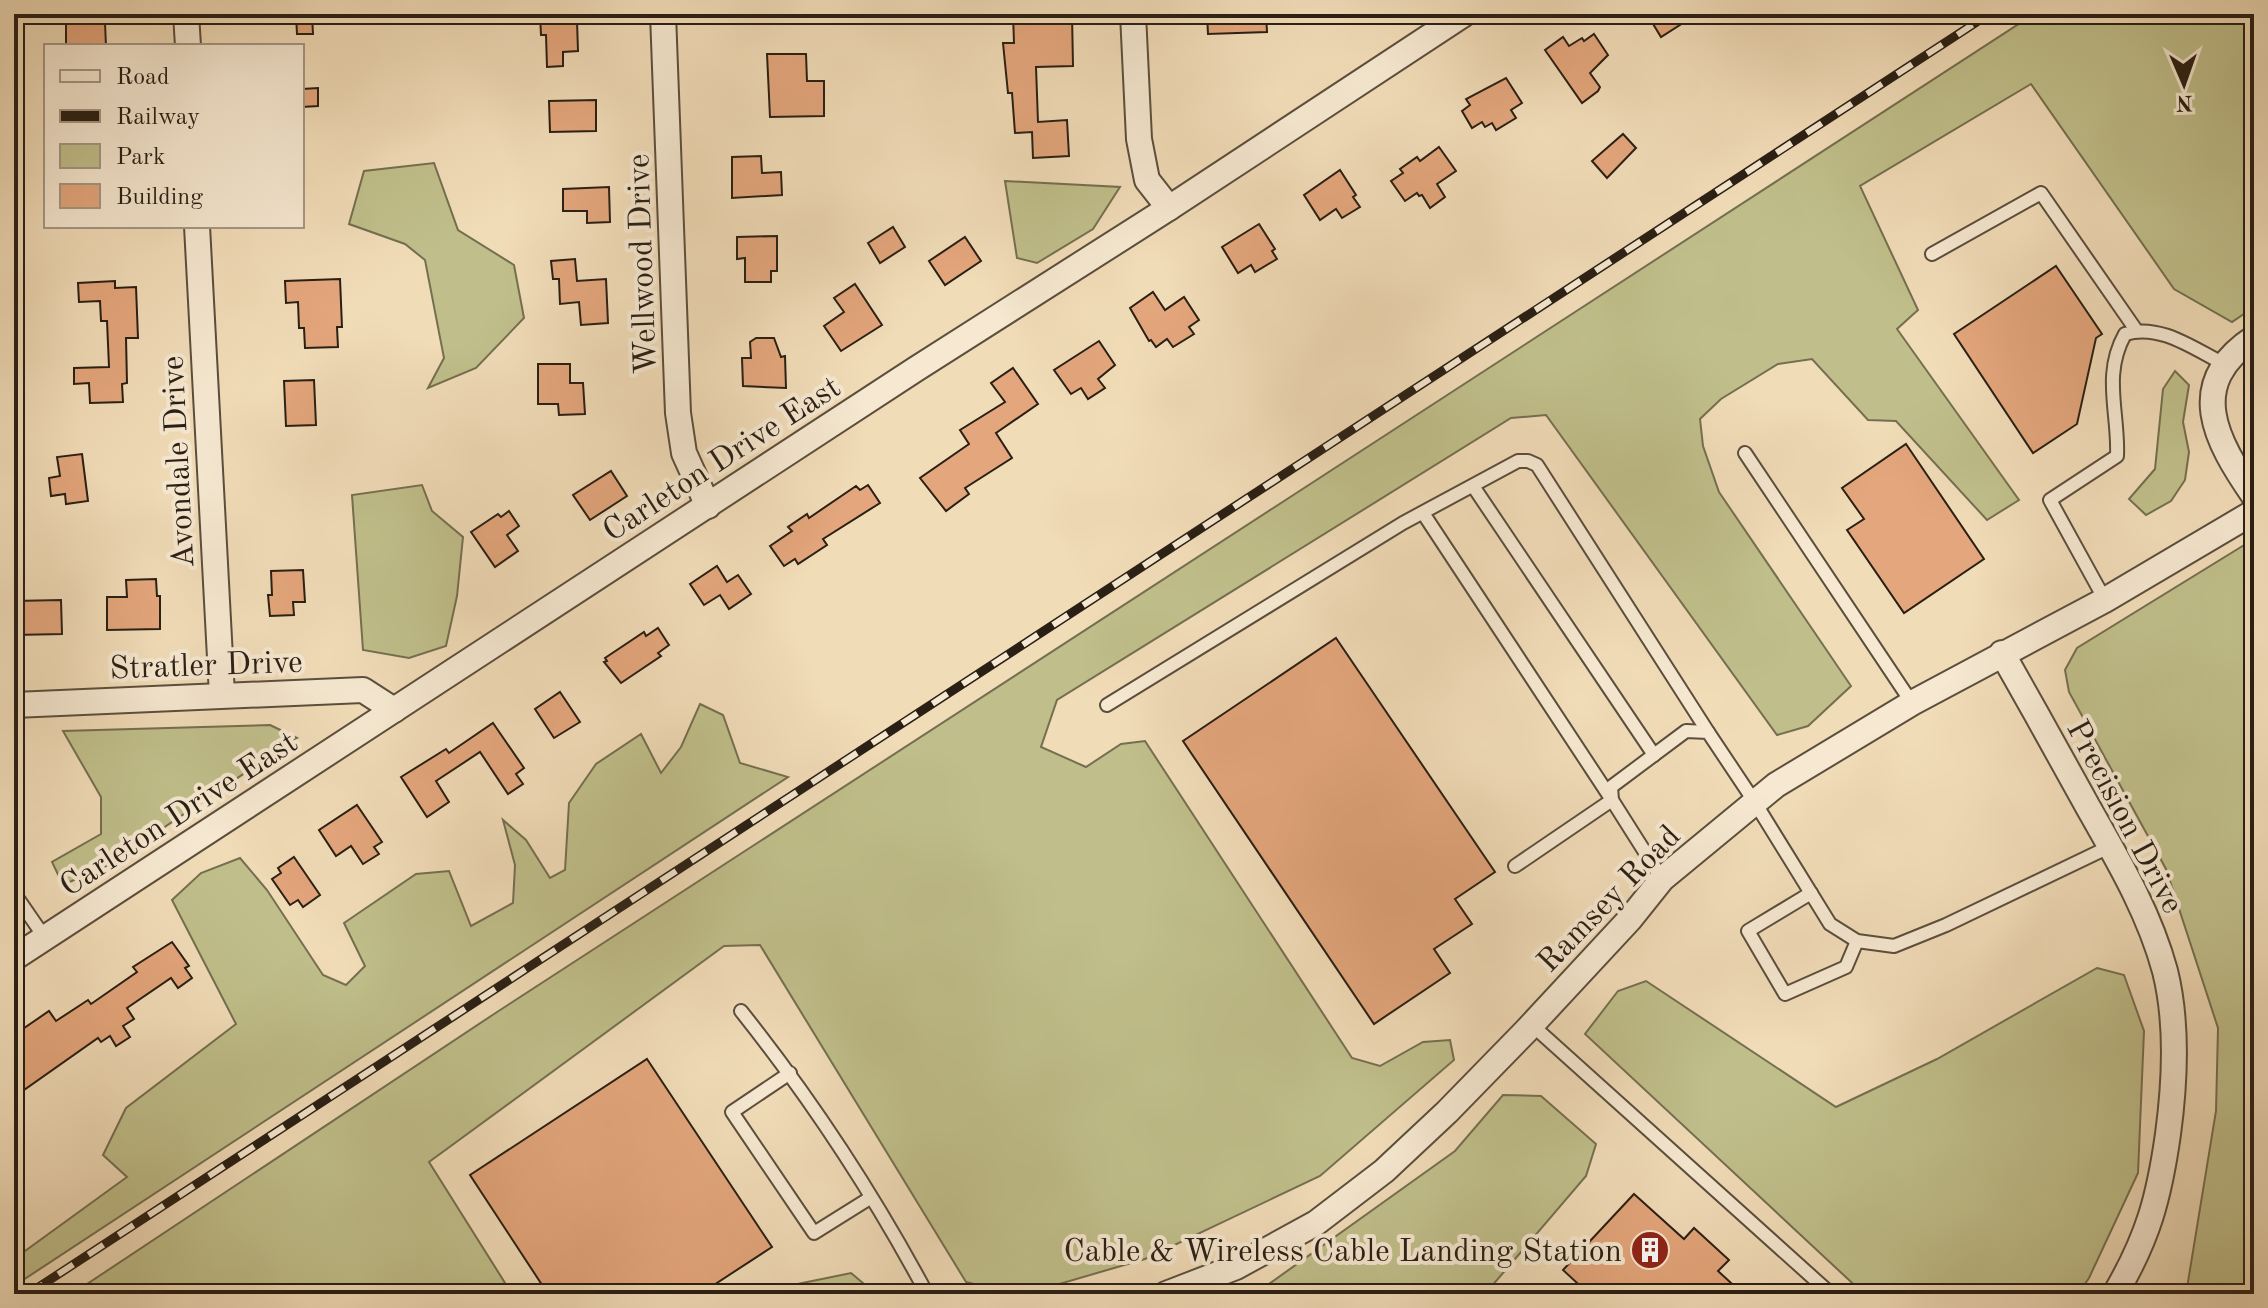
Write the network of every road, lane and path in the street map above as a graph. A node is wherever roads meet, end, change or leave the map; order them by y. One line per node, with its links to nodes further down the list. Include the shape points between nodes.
1 (186, 14): 5 (street)
2 (663, 14): 15 (street, Wellwood Drive, via 678,413 684,453)
3 (1133, 14): 6 (street, via 1139,139 1147,180)
4 (1464, 14): 6 (street, Carleton Drive East)
5 (188, 44)
6 (1169, 208): 15 (street, Carleton Drive East)
7 (197, 228): 20 (street, Avondale Drive)
8 (1932, 254): 9 (lane, via 2041,193)
9 (2136, 330): 11 (lane, via 2158,332); 18 (lane, via 2125,334 2114,369 2111,399 2117,456 2050,500)
10 (2254, 338): 11 (street)
11 (2224, 364): 14 (street, via 2213,385 2213,415 2235,469)
12 (1745, 453): 21 (lane)
13 (1473, 486): 17 (lane); 25 (lane, via 1518,461 1537,465); 26 (lane)
14 (2254, 496)
15 (708, 506): 24 (street, Carleton Drive East)
16 (2254, 512): 18 (street, Ramsey Road)
17 (1423, 513): 23 (lane); 27 (lane)
18 (2105, 600): 19 (street, Ramsey Road)
19 (2002, 653): 21 (street, Ramsey Road); 29 (street, Precision Drive)
20 (222, 695): 22 (street, Stratler Drive); 24 (street, Stratler Drive, via 363,690)
21 (1912, 703): 28 (street, Ramsey Road)
22 (14, 705)
23 (1107, 705)
24 (394, 710): 34 (street, Carleton Drive East)
25 (1708, 732): 26 (lane, via 1686,731); 28 (lane)
26 (1654, 755): 27 (lane, via 1611,787)
27 (1612, 800): 30 (lane); 31 (lane)
28 (1754, 801): 31 (street, Ramsey Road); 33 (lane)
29 (2111, 846): 35 (lane, via 1894,946); 44 (street, Precision Drive, via 2149,924 2165,974 2174,1043 2172,1104 2153,1214)
30 (1515, 866)
31 (1662, 879): 38 (street, Ramsey Road)
32 (14, 893): 34 (lane)
33 (1811, 893): 35 (lane, via 1830,924); 35 (lane, via 1748,931 1785,994 1846,967)
34 (45, 938): 36 (street, Carleton Drive East)
35 (1857, 941)
36 (14, 958)
37 (741, 1011): 39 (lane)
38 (1532, 1025): 42 (street, Ramsey Road, via 1384,1171 1316,1223 1236,1267); 43 (lane)
39 (790, 1073): 40 (lane); 40 (lane, via 732,1112 814,1233)
40 (870, 1198): 41 (lane)
41 (927, 1294)
42 (1166, 1294)
43 (1831, 1294)
44 (2115, 1294)

